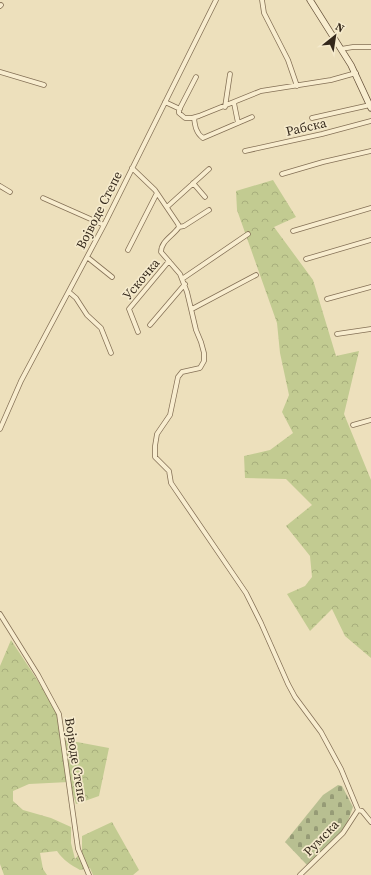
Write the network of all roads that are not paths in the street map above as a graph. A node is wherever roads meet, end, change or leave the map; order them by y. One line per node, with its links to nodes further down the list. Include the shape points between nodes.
1 (216, 0): 12 (street, Војводе Степе)
2 (262, 0): 11 (street, via 264,13 288,60)
3 (310, 0): 5 (street)
4 (371, 46): 5 (street)
5 (341, 49): 7 (street)
6 (0, 72): 10 (street)
7 (356, 73): 11 (street); 14 (street)
8 (230, 74): 15 (street)
9 (196, 77): 16 (street)
10 (44, 85)
11 (297, 86): 13 (street, via 261,91)
12 (165, 102): 16 (street); 24 (street, Војводе Степе)
13 (234, 103): 15 (street); 21 (street)
14 (370, 106): 19 (street)
15 (225, 107): 18 (street)
16 (180, 110): 18 (street, via 179,113 184,118)
17 (252, 117): 21 (street)
18 (194, 118): 21 (street, via 197,130 203,138)
19 (312, 118)
20 (371, 121): 22 (street, Рабска)
21 (238, 123)
22 (245, 150)
23 (371, 151): 26 (street)
24 (132, 168): 30 (street); 36 (street, Војводе Степе)
25 (209, 169): 27 (street)
26 (282, 174)
27 (193, 183): 31 (street); 33 (street)
28 (0, 186): 29 (street)
29 (10, 192)
30 (157, 193): 33 (street); 41 (street)
31 (206, 197)
32 (43, 198): 36 (street)
33 (167, 206): 37 (street)
34 (371, 208): 38 (street)
35 (208, 210): 37 (street, via 184,226)
36 (104, 225): 42 (street, Војводе Степе)
37 (178, 227): 44 (street, via 162,246 161,252)
38 (293, 231)
39 (248, 234): 47 (street)
40 (371, 240): 43 (street)
41 (128, 250)
42 (87, 256): 46 (street); 50 (street, Војводе Степе)
43 (306, 259)
44 (169, 261): 47 (street); 55 (street, Ускочка, via 129,309)
45 (256, 275): 52 (street)
46 (112, 277)
47 (182, 278): 48 (street)
48 (185, 284): 52 (street); 53 (street)
49 (371, 287): 51 (street)
50 (68, 292): 57 (street, via 101,328); 60 (street, Војводе Степе, via 21,381)
51 (327, 299)
52 (192, 309): 62 (street, via 204,361 200,368 182,372 178,377 170,416 157,434 155,456 168,470 171,483 246,593 288,684 321,732 341,769)
53 (150, 325)
54 (371, 329): 56 (street)
55 (138, 332)
56 (337, 334)
57 (111, 353)
58 (371, 420): 59 (street)
59 (353, 425)
60 (0, 429)
61 (0, 614): 64 (street, Војводе Степе, via 59,714 78,849)
62 (358, 810): 63 (street); 65 (street, Румска, via 343,833)
63 (371, 822)
64 (89, 875)
65 (300, 875)

